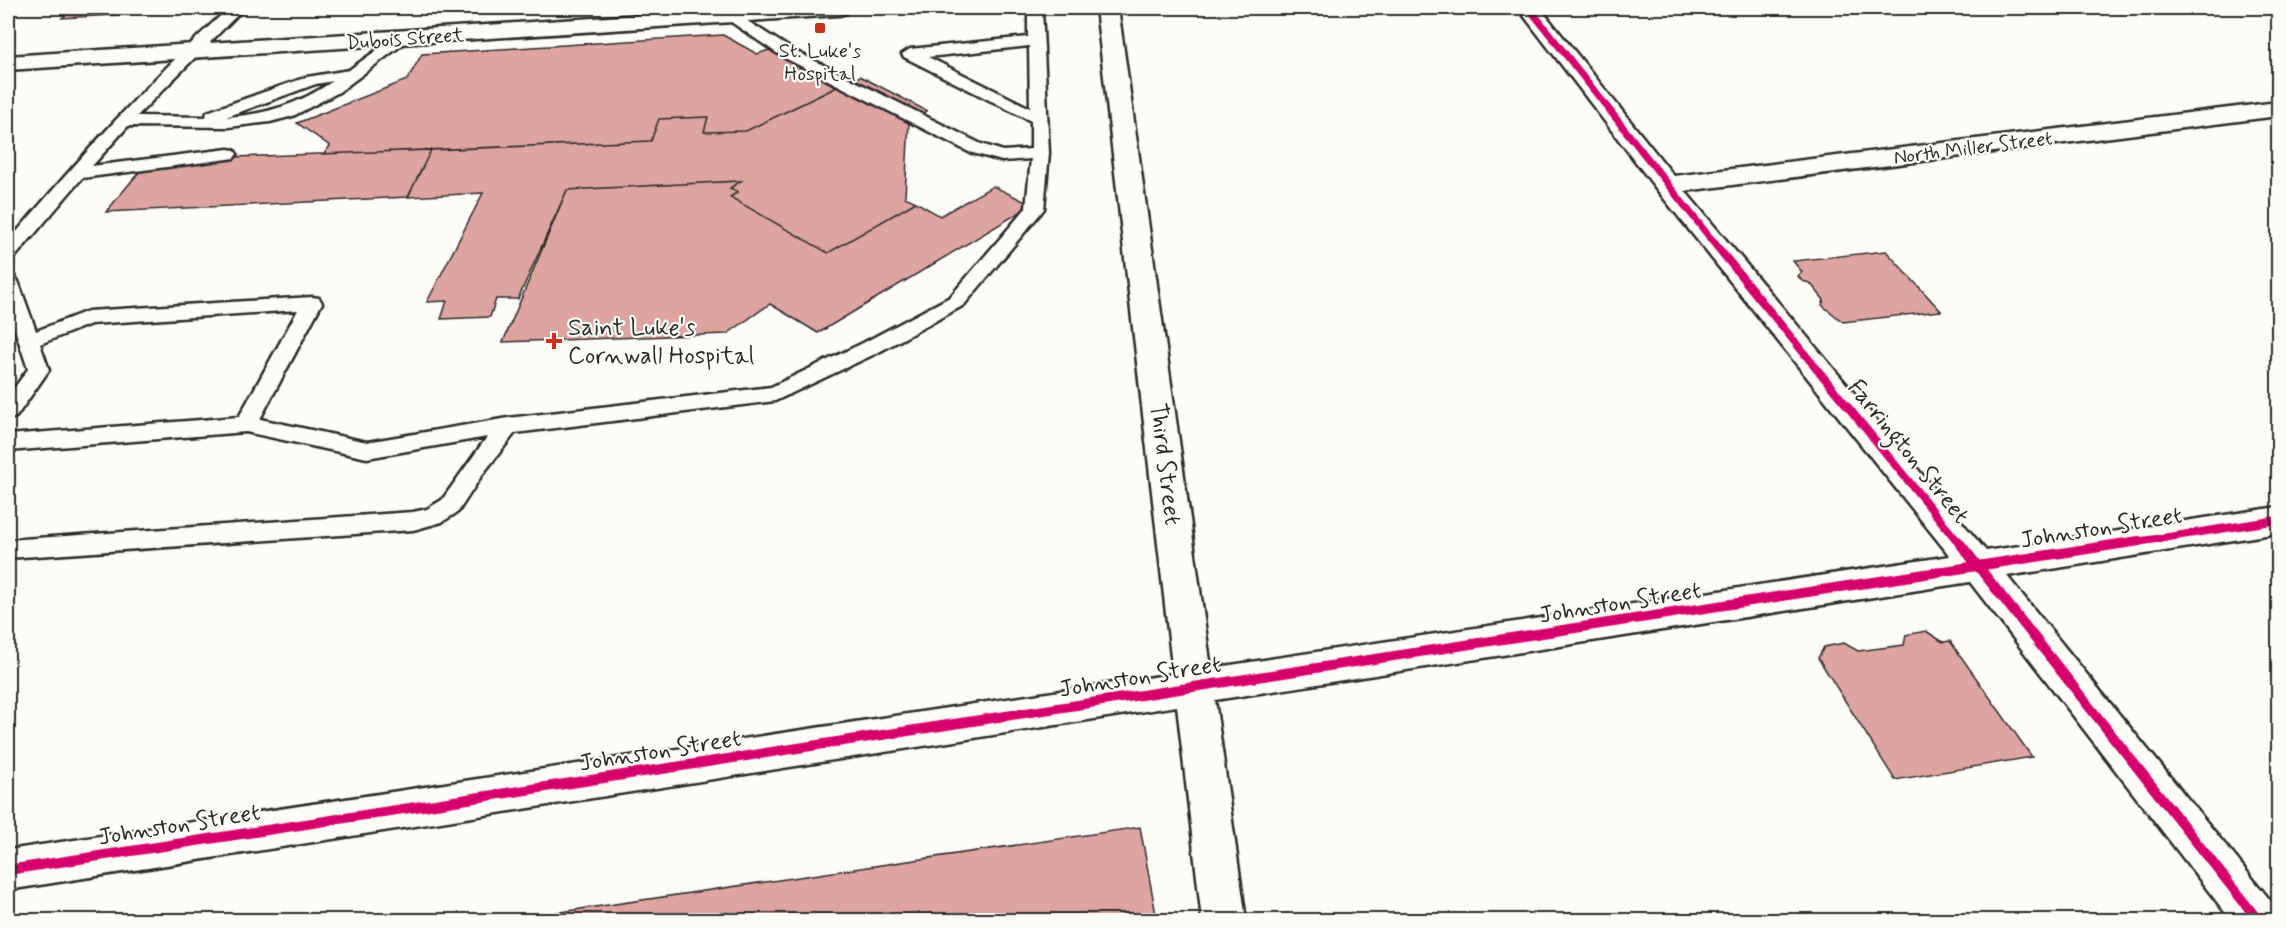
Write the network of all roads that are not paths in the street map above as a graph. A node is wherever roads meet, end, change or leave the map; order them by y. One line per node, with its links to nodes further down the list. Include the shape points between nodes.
1 (237, 8): 9 (lane)
2 (839, 8): 6 (street, Dubois Street)
3 (1035, 8): 8 (lane)
4 (1107, 8): 28 (street, Third Street)
5 (1529, 8): 17 (street, Farrington Street)
6 (728, 15): 7 (street, Dubois Street); 14 (lane, via 787,53 975,148 1002,156)
7 (403, 38): 9 (street, Dubois Street); 13 (lane, via 316,99 286,113 246,122)
8 (1036, 41): 12 (lane); 12 (lane, via 910,54)
9 (186, 52): 10 (street, Dubois Street); 13 (lane)
10 (8, 63)
11 (2278, 109): 17 (street, North Miller Street)
12 (1037, 118): 14 (lane)
13 (124, 121): 16 (lane)
14 (1040, 153): 23 (lane, via 1035,209 957,301 870,348 775,394)
15 (228, 154): 16 (lane)
16 (76, 173): 18 (lane)
17 (1667, 185): 27 (street, Farrington Street)
18 (8, 253)
19 (8, 281): 20 (lane)
20 (29, 341): 21 (lane, via 39,370); 22 (lane, via 88,318 312,303)
21 (8, 412)
22 (246, 424): 23 (lane, via 367,450); 24 (lane)
23 (508, 426): 26 (lane, via 450,506 434,516 413,521)
24 (8, 443)
25 (2278, 520): 27 (street, Johnston Street)
26 (8, 549)
27 (1978, 566): 28 (street, Johnston Street); 31 (street, Farrington Street)
28 (1195, 688): 29 (street, Johnston Street); 30 (street, Third Street)
29 (8, 870)
30 (1224, 921)
31 (2258, 921)

